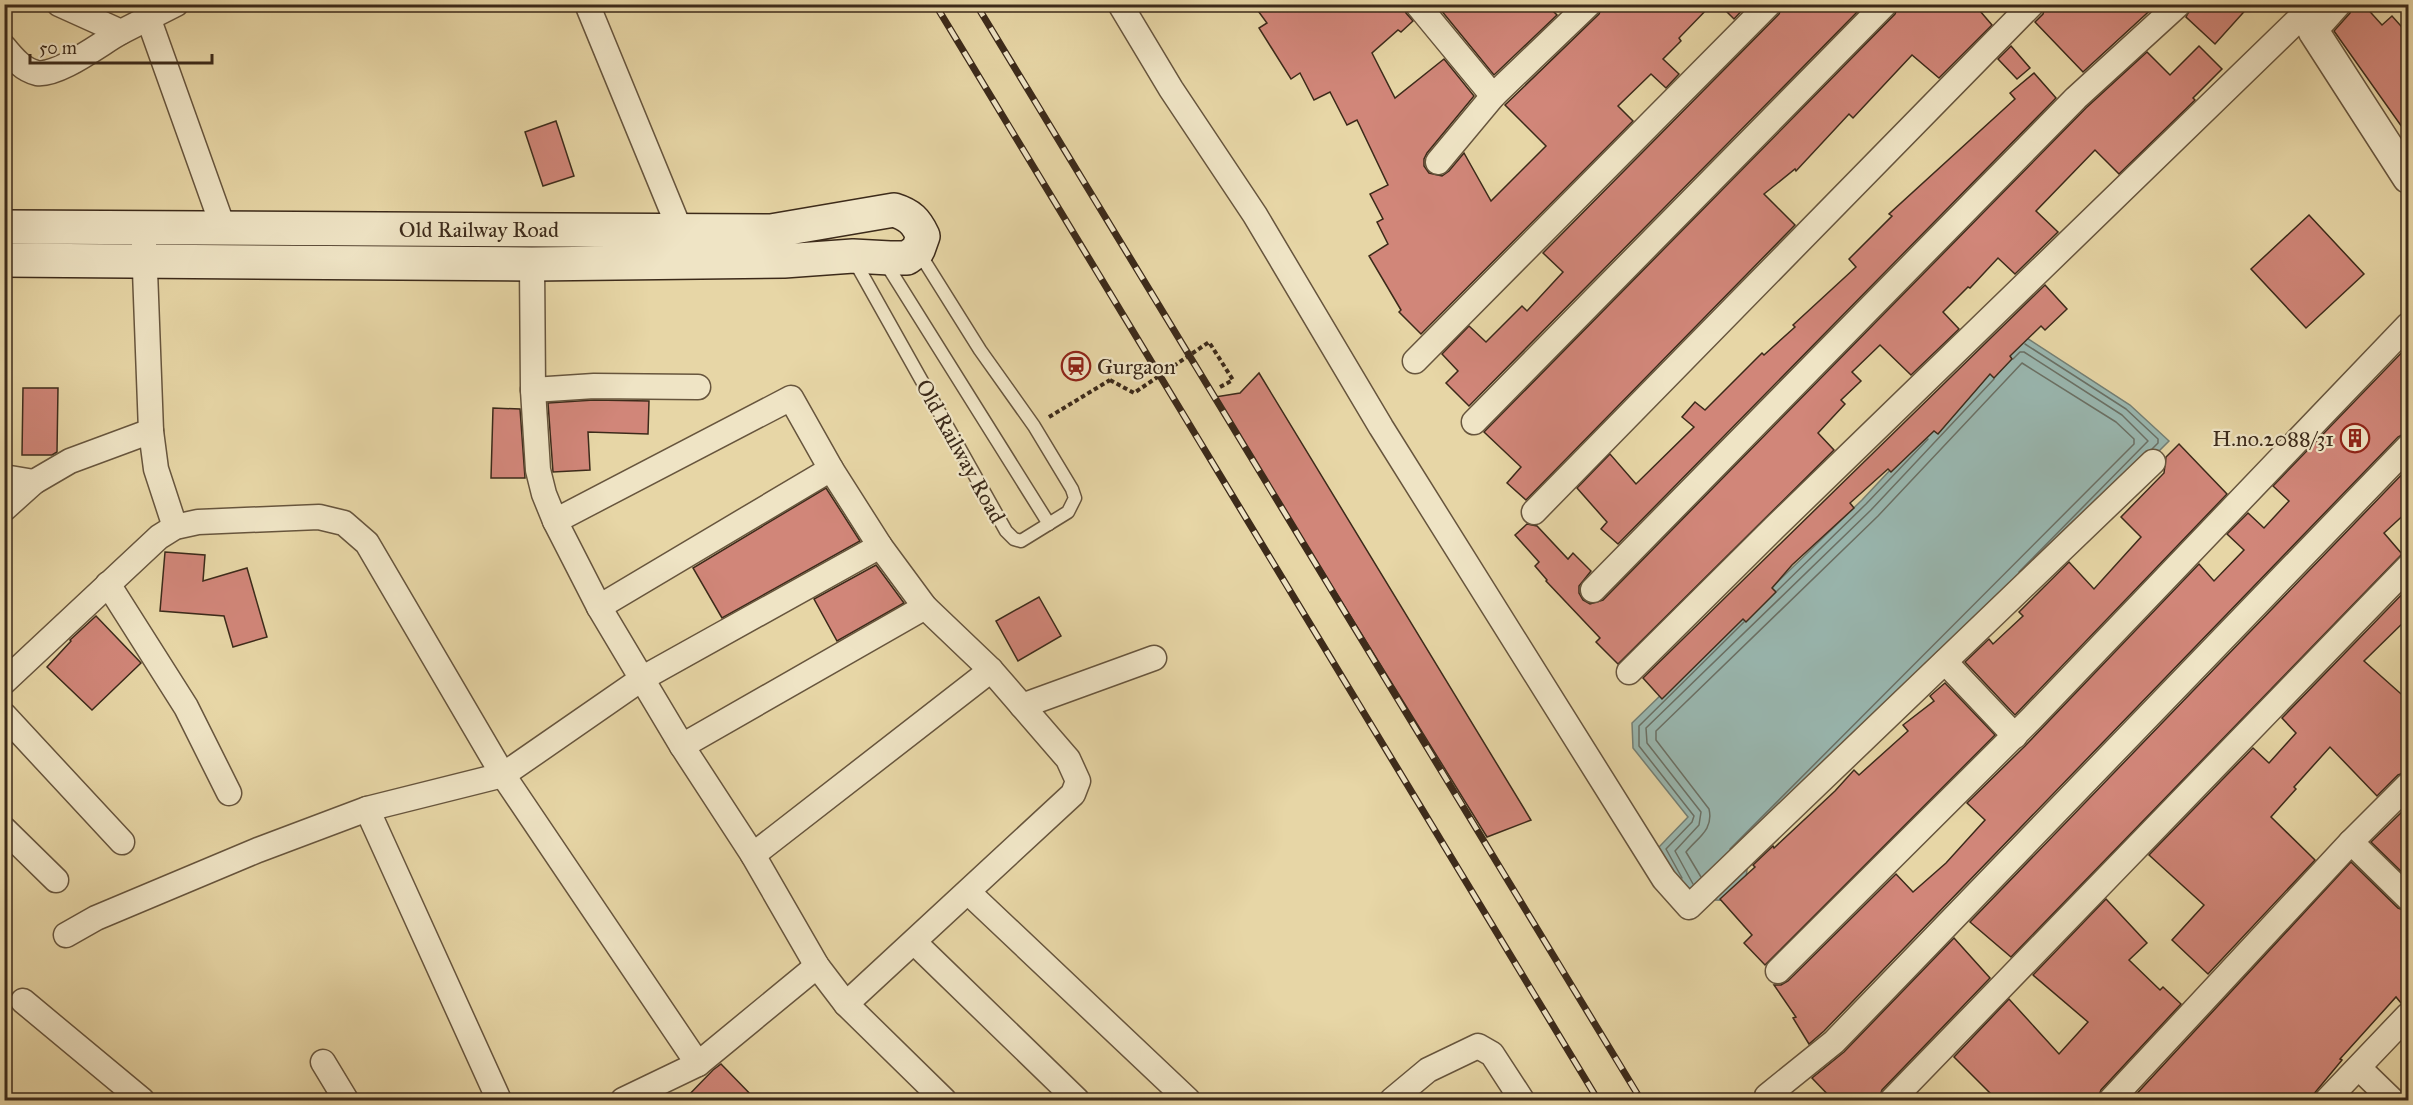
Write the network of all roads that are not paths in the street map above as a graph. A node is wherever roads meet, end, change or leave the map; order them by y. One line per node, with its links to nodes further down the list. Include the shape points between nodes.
1 (59, 4): 14 (street)
2 (176, 4): 13 (street)
3 (588, 4): 22 (street)
4 (1120, 4): 51 (street, via 1664,879 1689,906)
5 (1417, 4): 16 (street)
6 (1770, 4): 29 (street)
7 (1885, 4): 32 (street)
8 (2032, 4): 40 (street)
9 (2179, 4): 47 (street, via 2076,98)
10 (2339, 4): 12 (street)
11 (1582, 7): 16 (street)
12 (2307, 17): 18 (street); 53 (street)
13 (149, 20): 14 (street); 20 (street)
14 (121, 32): 15 (street, via 54,71 37,73 21,66)
15 (4, 47)
16 (1493, 96): 17 (street)
17 (1438, 162)
18 (2409, 178)
19 (4, 227): 21 (main road, Old Railway Road)
20 (223, 227): 21 (main road, Old Railway Road); 22 (main road, Old Railway Road)
21 (143, 228): 26 (street)
22 (680, 230): 23 (main road, Old Railway Road, via 771,231 894,210 917,223 923,236)
23 (918, 250): 24 (main road, Old Railway Road, via 907,258); 42 (lane, Old Railway Road, via 1072,489 1075,498 1068,512)
24 (867, 257): 27 (main road, Old Railway Road); 42 (lane); 42 (lane, Old Railway Road, via 1009,536 1021,540)
25 (4, 260): 26 (main road, Old Railway Road)
26 (146, 261): 27 (main road, Old Railway Road); 33 (street)
27 (532, 264): 31 (street)
28 (2409, 325): 58 (street)
29 (1415, 361)
30 (698, 387): 31 (street)
31 (533, 390): 41 (street, via 538,470)
32 (1474, 422)
33 (151, 431): 38 (street, via 88,453); 43 (street, via 156,470)
34 (2409, 447): 81 (street, via 1834,1042)
35 (2153, 462): 51 (street)
36 (831, 469): 41 (street, via 791,398); 44 (street); 49 (street)
37 (4, 477): 38 (street)
38 (33, 482): 39 (street)
39 (4, 509)
40 (1534, 512)
41 (555, 521): 49 (street)
42 (1049, 524)
43 (175, 526): 46 (street); 60 (street, via 319,517 344,523 367,543)
44 (880, 546): 48 (street); 54 (street)
45 (2409, 567): 91 (street)
46 (108, 584): 55 (street); 62 (street, via 186,707)
47 (1593, 590)
48 (925, 607): 52 (street); 59 (street)
49 (599, 608): 54 (street)
50 (1154, 657): 56 (street)
51 (1945, 662): 58 (street)
52 (991, 670): 56 (street); 67 (street)
53 (1629, 672)
54 (643, 678): 59 (street); 60 (street)
55 (4, 682)
56 (1022, 706): 69 (street, via 1068,759 1078,781 1073,794)
57 (4, 715): 65 (street)
58 (2014, 736): 74 (street)
59 (682, 746): 67 (street)
60 (503, 775): 63 (street); 79 (street)
61 (2409, 785): 66 (street)
62 (229, 793)
63 (367, 809): 71 (street, via 237,859); 84 (street)
64 (4, 829): 68 (street)
65 (122, 842)
66 (2351, 842): 70 (street); 92 (street)
67 (753, 855): 73 (street)
68 (56, 880)
69 (968, 892): 72 (street); 88 (street)
70 (2409, 897)
71 (66, 934)
72 (914, 942): 76 (street); 87 (street)
73 (817, 966): 76 (street); 79 (street)
74 (1778, 971)
75 (23, 1001): 82 (street)
76 (846, 1004): 86 (street)
77 (2409, 1015): 80 (street)
78 (323, 1062): 83 (street)
79 (698, 1064): 85 (street)
80 (2359, 1068): 93 (street); 94 (street)
81 (1767, 1096)
82 (142, 1101)
83 (346, 1101)
84 (499, 1101)
85 (623, 1101)
86 (944, 1101)
87 (1077, 1101)
88 (1188, 1101)
89 (1392, 1101): 90 (street, via 1428,1070 1478,1046 1492,1054)
90 (1522, 1101)
91 (1892, 1101)
92 (2111, 1101)
93 (2327, 1101)
94 (2392, 1101)

